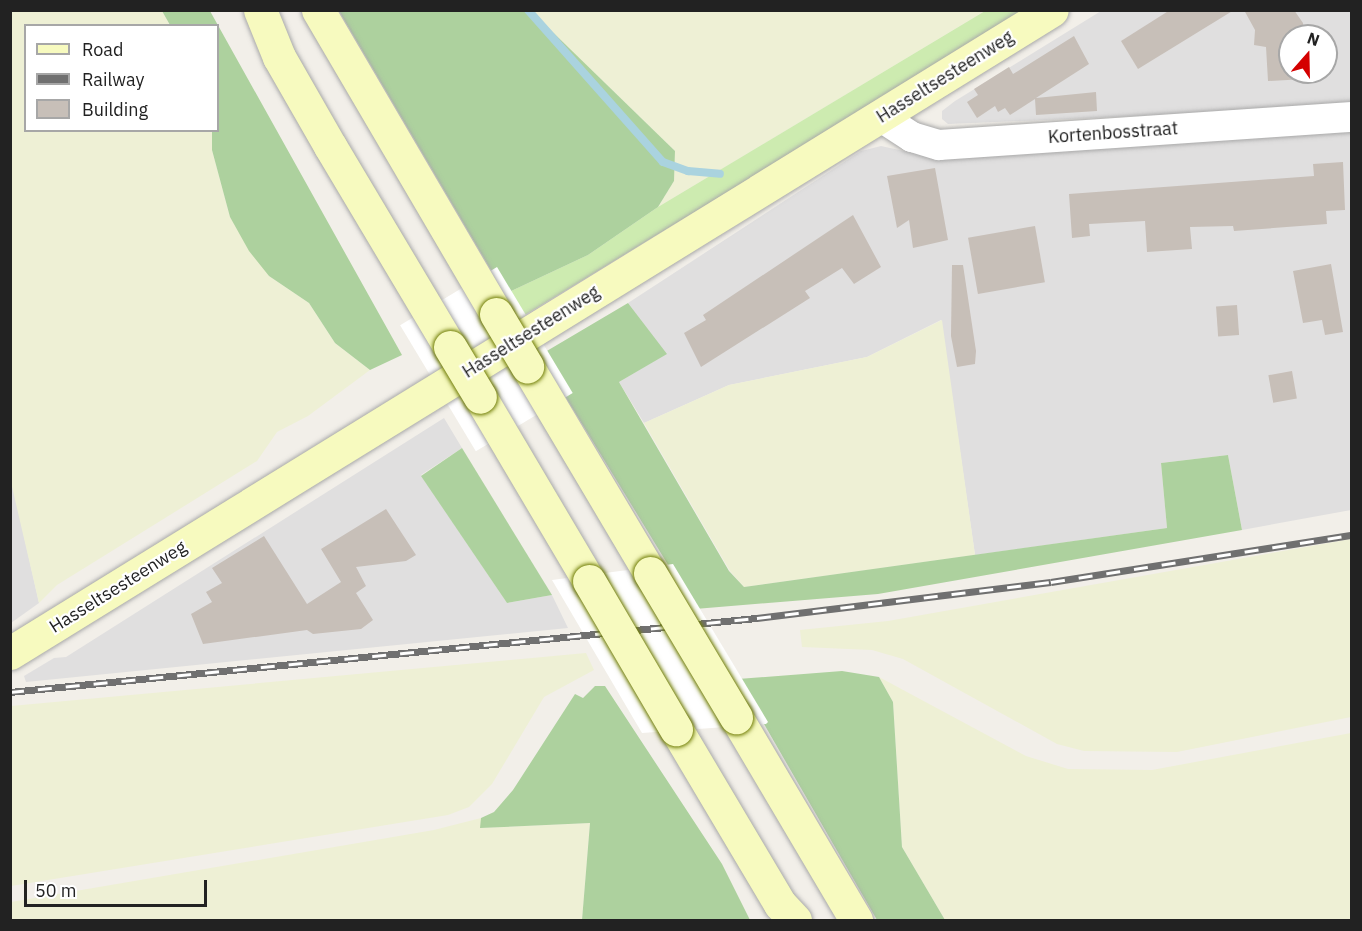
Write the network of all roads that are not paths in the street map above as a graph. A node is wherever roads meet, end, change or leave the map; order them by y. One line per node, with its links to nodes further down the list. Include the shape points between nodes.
1 (260, 10): 7 (main road, bridge, via 279,57 330,146)
2 (318, 10): 8 (main road, bridge)
3 (1052, 10): 4 (main road, Hasseltsesteenweg)
4 (881, 117): 5 (street, Kortenbosstraat, via 912,137 939,145); 6 (main road, Hasseltsesteenweg)
5 (1352, 117)
6 (10, 653)
7 (786, 915)
8 (856, 921)

